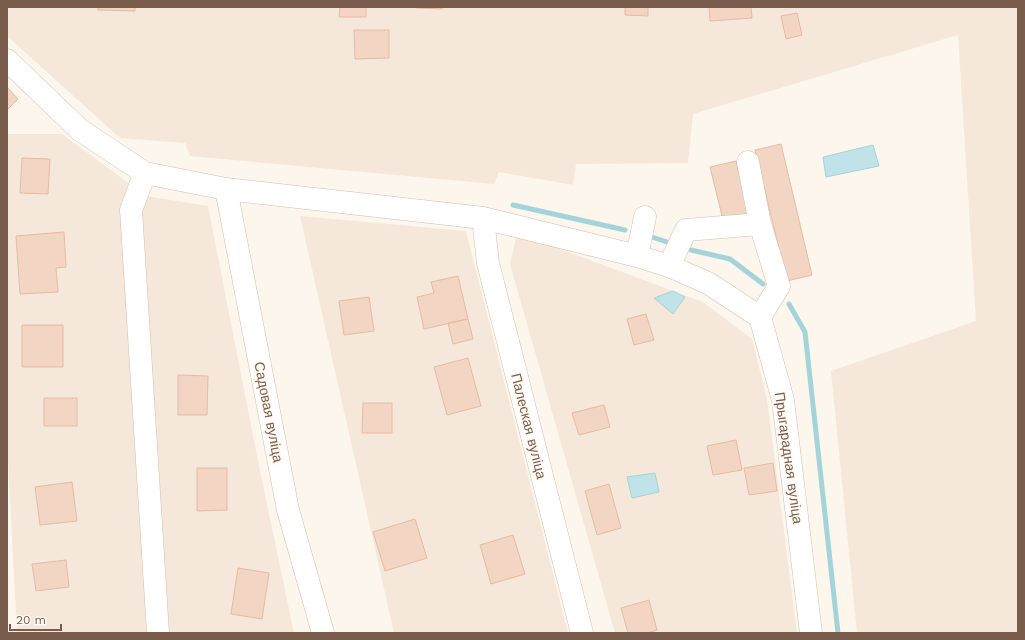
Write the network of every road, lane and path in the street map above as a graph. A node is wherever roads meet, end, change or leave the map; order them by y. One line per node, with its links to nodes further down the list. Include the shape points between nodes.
1 (7, 60): 3 (street, via 80,130)
2 (748, 162): 7 (street)
3 (145, 173): 4 (street); 11 (street, via 131,210)
4 (226, 189): 6 (street); 12 (street, Садовая вуліца, via 288,510)
5 (646, 217): 8 (street)
6 (483, 218): 8 (street); 13 (street, Палеская вуліца, via 488,263)
7 (760, 224): 9 (street, via 686,230); 10 (street, via 779,286)
8 (637, 256): 9 (street)
9 (669, 266): 10 (street, via 708,283)
10 (760, 317): 14 (street, Прыгарадная вуліца, via 783,400)
11 (158, 633)
12 (323, 633)
13 (582, 633)
14 (812, 633)

